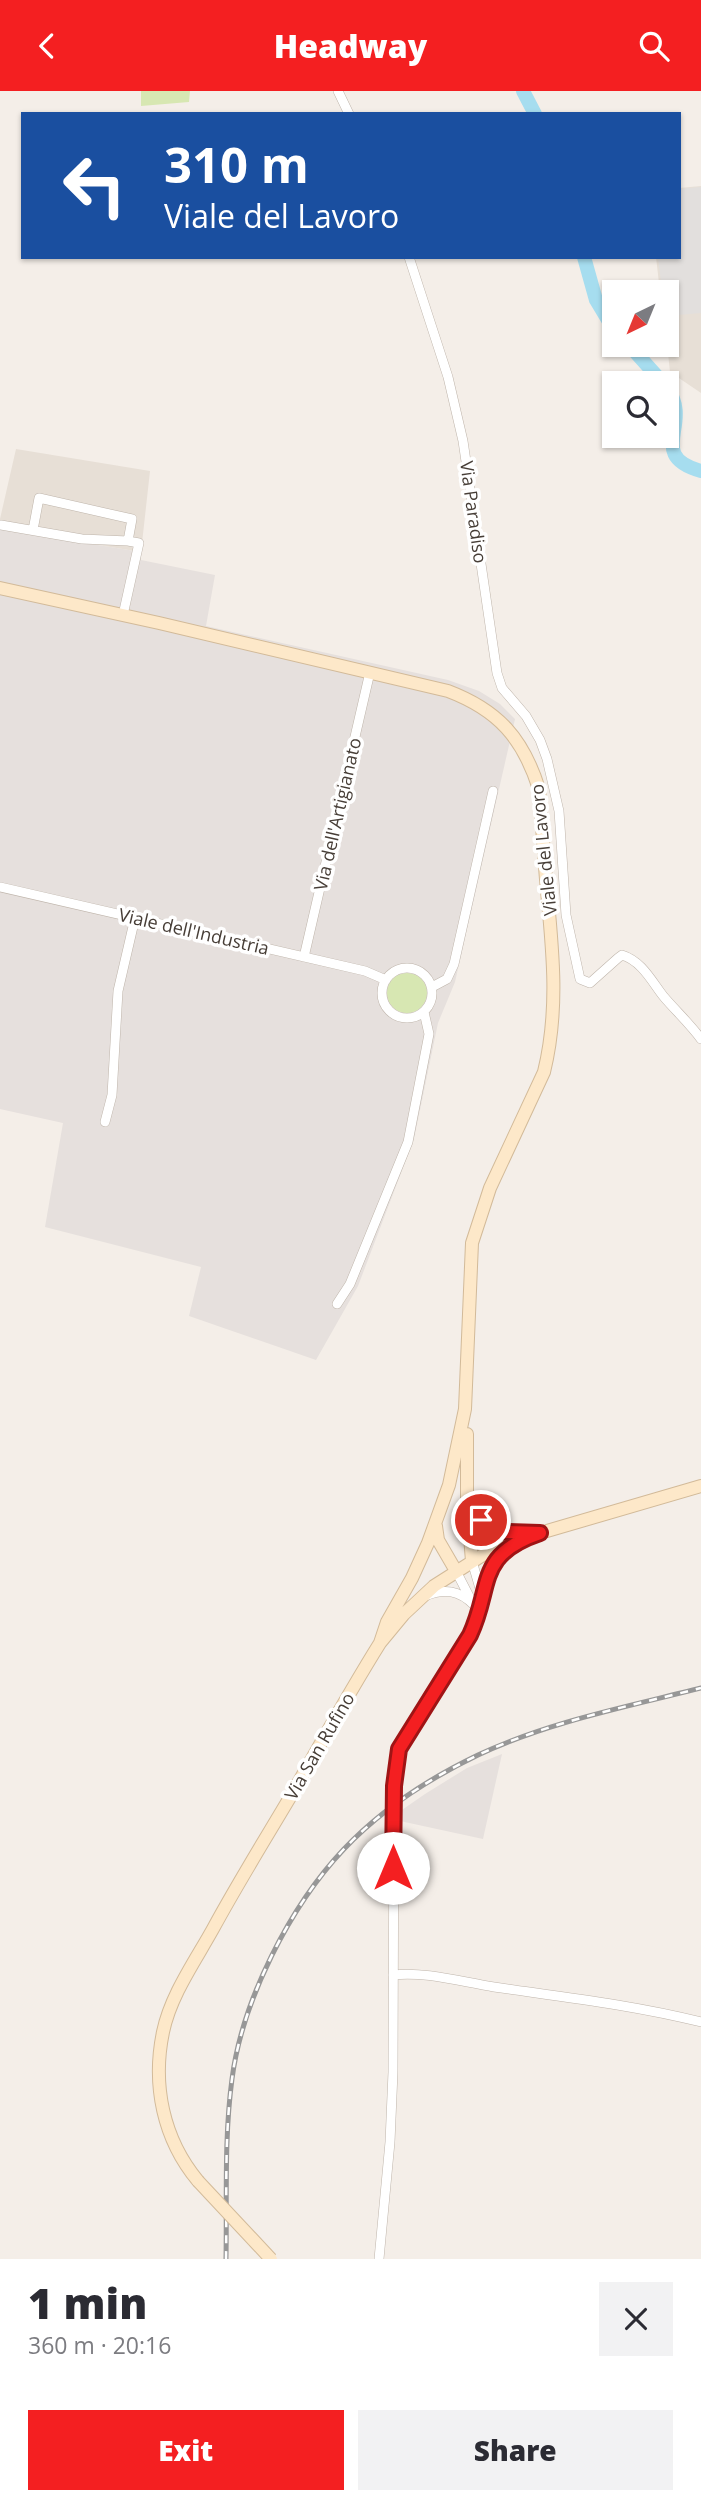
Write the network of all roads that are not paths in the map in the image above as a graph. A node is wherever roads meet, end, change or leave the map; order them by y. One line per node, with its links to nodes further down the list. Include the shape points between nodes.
1 (338, 91): 2 (street)
2 (348, 112)
3 (409, 259): 10 (street, Via Paradiso, via 448,377 463,441 497,673)
4 (1, 524): 5 (street)
5 (33, 530): 6 (street); 6 (street, via 39,498 132,519)
6 (128, 541): 8 (street, via 139,543)
7 (0, 588): 8 (street, Viale del Lavoro)
8 (123, 615): 9 (street, Viale del Lavoro)
9 (370, 672): 11 (street, Viale del Lavoro, via 448,691 485,709 505,725); 15 (street, Via dell'Artigianato)
10 (547, 759): 11 (street); 19 (street, Via Paradiso, via 559,811 566,915 580,979 590,983 618,957 628,957)
11 (531, 763): 22 (street, Viale del Lavoro, via 539,789 555,964 553,1025 544,1072 490,1188 472,1243)
12 (493, 791): 17 (street, via 454,964 447,979)
13 (0, 887): 14 (street, Viale dell'Industria)
14 (135, 918): 15 (street, Viale dell'Industria); 20 (street, via 118,991 112,1095)
15 (304, 957): 16 (street, Viale dell'Industria)
16 (386, 980): 17 (street, via 400,969 411,968 422,973); 18 (street, via 383,997 391,1012 408,1018)
17 (432, 987): 18 (street)
18 (424, 1012): 21 (street, via 429,1034 408,1142 350,1284)
19 (701, 1039)
20 (105, 1122)
21 (337, 1304)
22 (465, 1409): 24 (street, Viale del Lavoro); 25 (street, Viale del Lavoro, via 454,1470)
23 (701, 1486): 26 (street, Via San Rufino)
24 (467, 1499): 26 (street, via 474,1513 497,1529); 28 (street, Viale del Lavoro)
25 (436, 1522): 29 (street, via 438,1540); 32 (street, Viale del Lavoro)
26 (540, 1533): 27 (street, Via San Rufino)
27 (518, 1540): 28 (street, Via San Rufino); 31 (street, via 492,1567)
28 (472, 1561): 29 (street, Via San Rufino); 31 (street, via 480,1587)
29 (456, 1571): 30 (street, Via San Rufino); 31 (street)
30 (419, 1599): 31 (street, via 453,1591); 32 (street, Via San Rufino)
31 (477, 1603): 33 (street, via 470,1635 404,1738 397,1759)
32 (380, 1643): 35 (street, Via San Rufino, bridge, via 246,1869 163,2030 161,2103 170,2137 185,2166)
33 (393, 1975): 34 (street, via 450,1980); 36 (street, via 390,2143)
34 (701, 2022)
35 (271, 2259)
36 (379, 2259)

